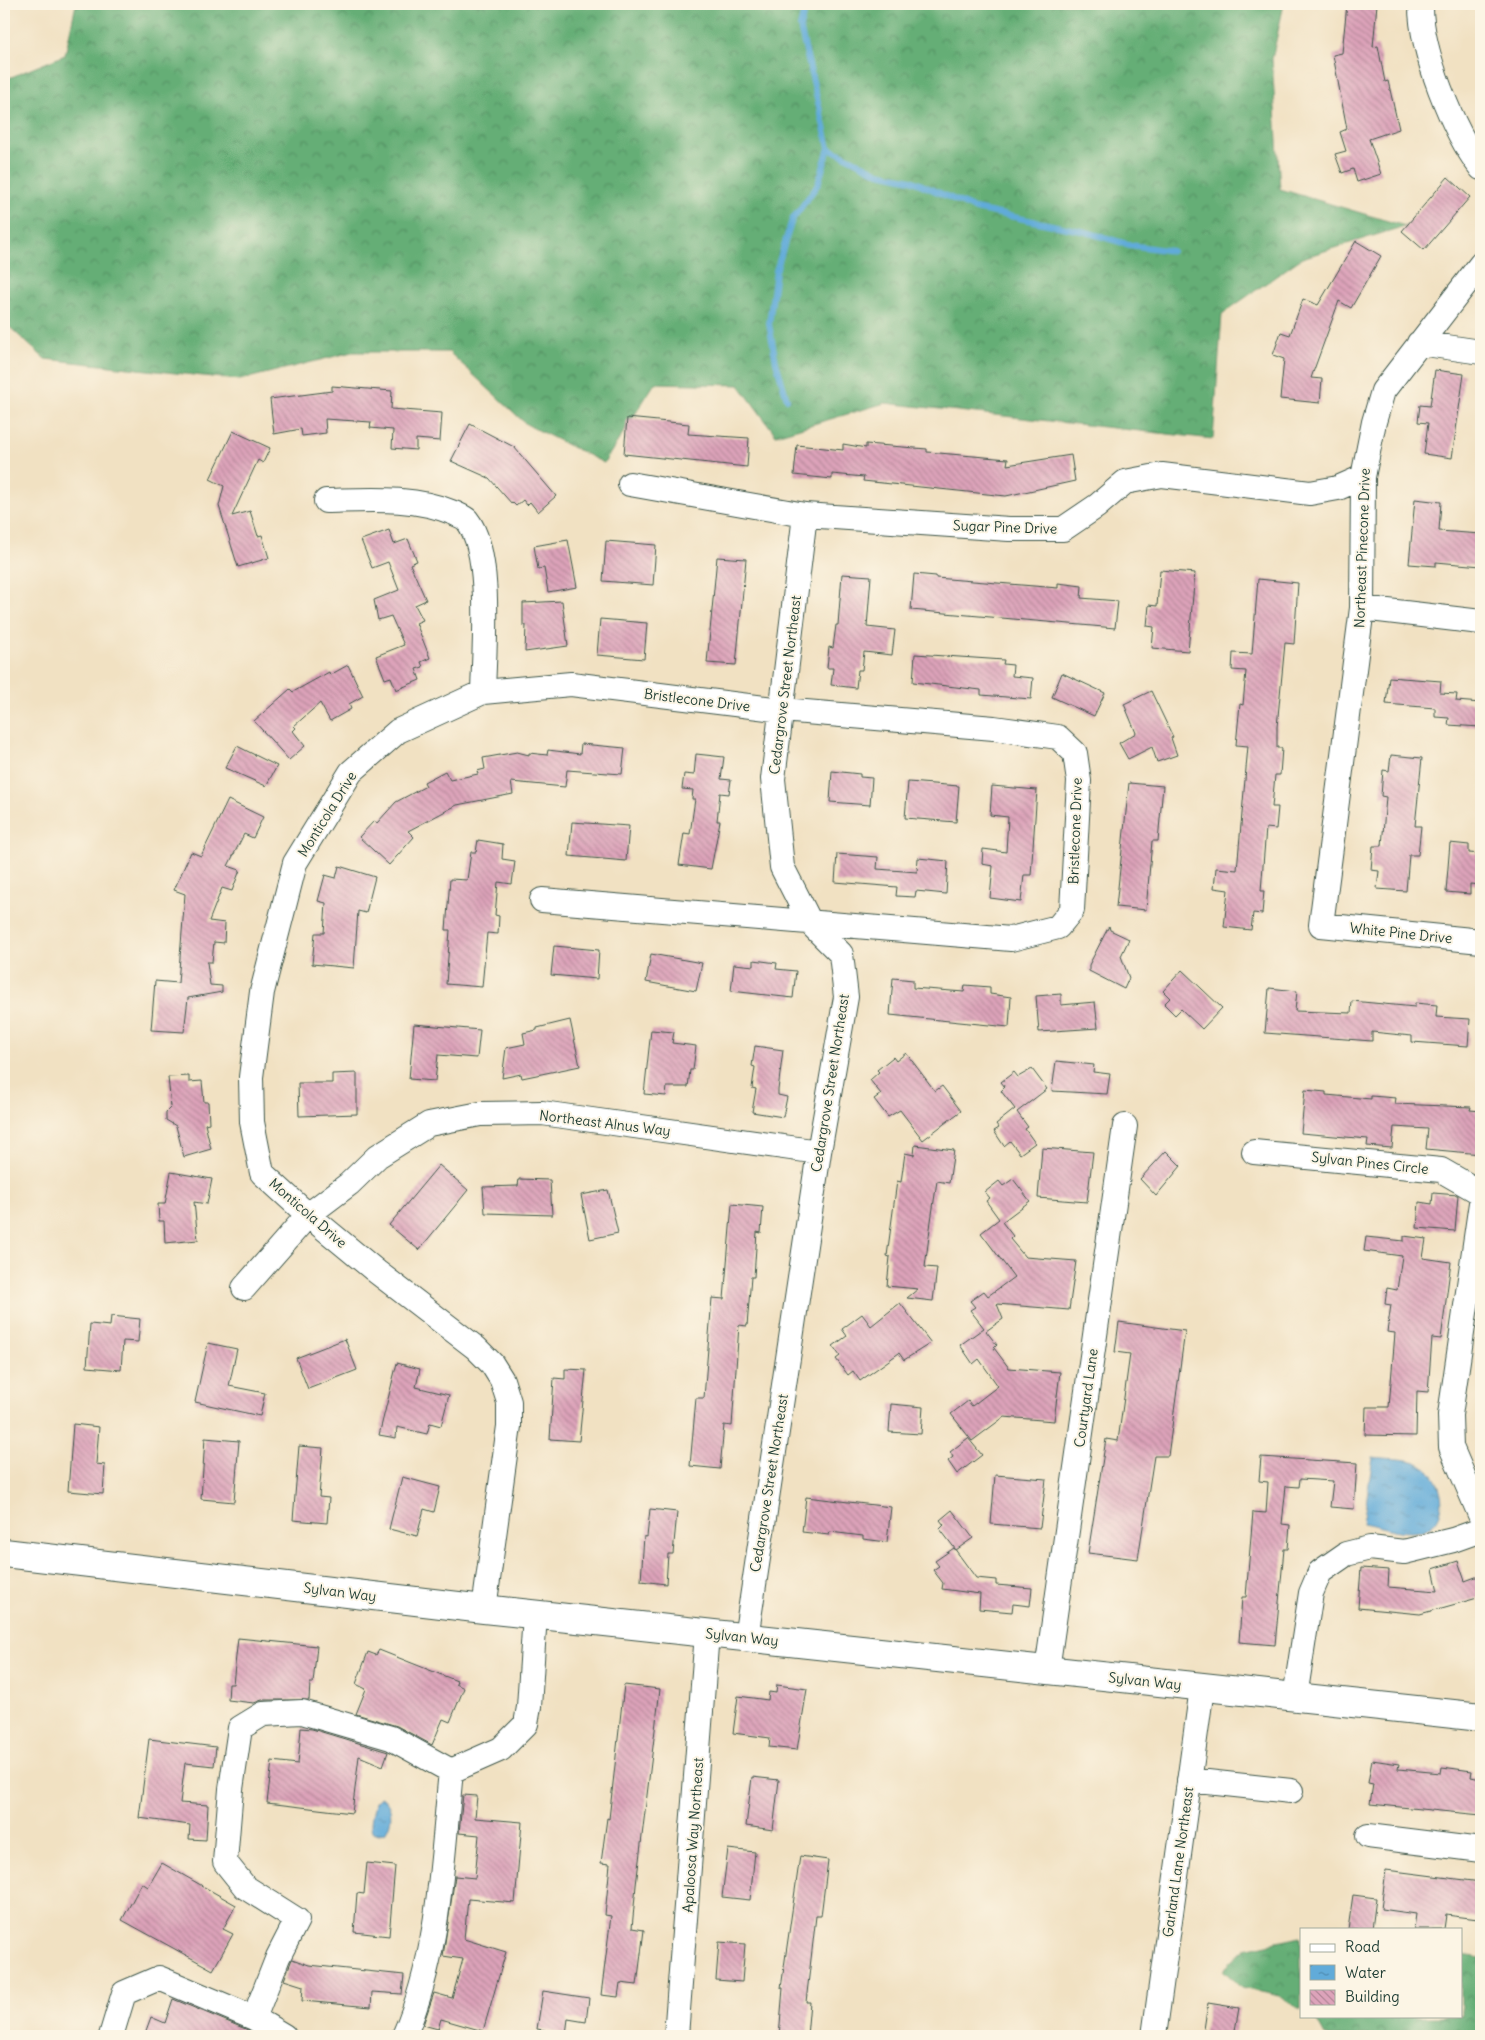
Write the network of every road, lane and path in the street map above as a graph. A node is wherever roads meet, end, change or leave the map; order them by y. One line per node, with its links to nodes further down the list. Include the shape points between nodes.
1 (1421, 4): 2 (street, via 1423,33 1445,100 1460,134)
2 (1481, 168)
3 (1481, 264): 4 (street, Northeast Pinecone Drive)
4 (1419, 343): 5 (street); 6 (street, Northeast Pinecone Drive, via 1383,391)
5 (1481, 352)
6 (1363, 478): 9 (street, Sugar Pine Drive, via 1338,488 1310,493 1162,475 1125,482 1063,529 1009,529); 10 (street, Northeast Pinecone Drive)
7 (630, 484): 9 (street, Sugar Pine Drive)
8 (326, 501): 12 (street, via 381,499 436,506 466,519 480,546 484,589)
9 (804, 514): 13 (street, Cedargrove Street Northeast)
10 (1362, 608): 11 (street); 16 (street, Northeast Pinecone Drive)
11 (1481, 622)
12 (483, 692): 13 (street, Bristlecone Drive, via 571,684); 23 (street, Monticola Drive, via 398,731 351,772 295,863 262,992 251,1077 252,1122 262,1173)
13 (782, 710): 15 (street, Cedargrove Street Northeast, via 773,780 782,867); 15 (street, Bristlecone Drive, via 994,728 1058,737 1075,753 1079,781 1072,910 1058,927 1011,939)
14 (542, 900): 15 (street, Bristlecone Drive)
15 (811, 924): 19 (street, Cedargrove Street Northeast, via 841,954 846,997)
16 (1321, 925): 17 (street, White Pine Drive)
17 (1481, 941)
18 (1125, 1126): 32 (street, Courtyard Lane)
19 (819, 1152): 23 (street, Northeast Alnus Way, via 542,1113 480,1114 429,1124 378,1156 349,1184); 31 (street, Cedargrove Street Northeast)
20 (1254, 1152): 21 (street, Sylvan Pines Circle, via 1441,1170)
21 (1481, 1193)
22 (1481, 1203): 25 (street, via 1450,1415 1451,1447)
23 (308, 1215): 24 (street, Northeast Alnus Way); 28 (street, Monticola Drive, via 476,1348 502,1380 508,1402 509,1426)
24 (244, 1288)
25 (1481, 1517)
26 (1481, 1530): 34 (street, via 1404,1552 1370,1548 1346,1554 1320,1572 1311,1593)
27 (4, 1554): 28 (main road, Sylvan Way)
28 (484, 1609): 29 (main road, Sylvan Way)
29 (535, 1614): 30 (main road, Sylvan Way); 36 (street, via 526,1724 501,1749)
30 (708, 1633): 31 (main road, Sylvan Way); 45 (street, Apaloosa Way Northeast)
31 (746, 1638): 32 (main road, Sylvan Way)
32 (1047, 1670): 33 (main road, Sylvan Way)
33 (1202, 1688): 34 (main road, Sylvan Way); 37 (street, Garland Lane Northeast)
34 (1295, 1697): 35 (main road, Sylvan Way)
35 (1481, 1717)
36 (451, 1771): 41 (street, via 391,1738 302,1712 263,1714 240,1728 225,1862 245,1887 297,1920 278,1957); 44 (street, via 436,1922 416,2009)
37 (1189, 1780): 38 (street); 46 (street, Garland Lane Northeast)
38 (1291, 1791)
39 (1368, 1836): 40 (street)
40 (1481, 1850)
41 (254, 2018): 42 (street, via 158,1978 124,1992); 43 (street)
42 (111, 2036)
43 (284, 2036)
44 (404, 2036)
45 (676, 2036)
46 (1154, 2036)

